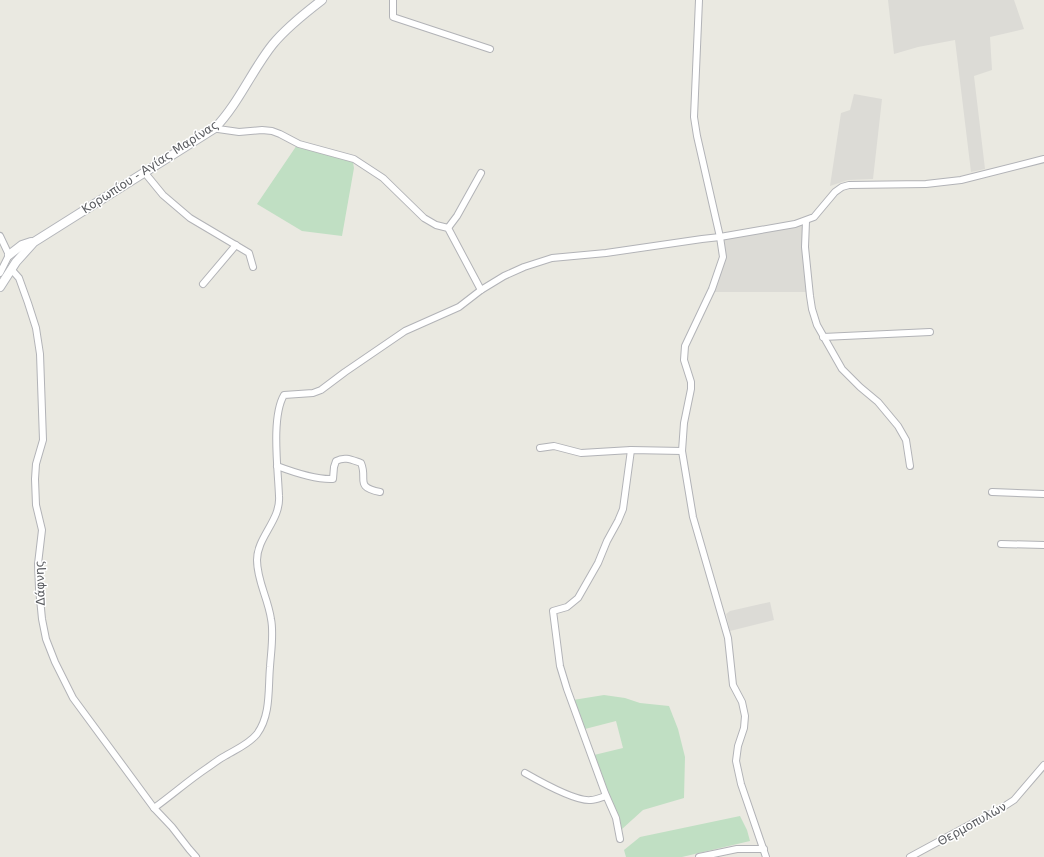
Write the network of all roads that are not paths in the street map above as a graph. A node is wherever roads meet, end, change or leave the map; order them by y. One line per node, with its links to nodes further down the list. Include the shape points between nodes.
1 (322, 0): 5 (main road, Κορωπίου - Αγίας Μαρίνας, via 273,44 226,116)
2 (393, 0): 4 (street, via 393,17 396,19)
3 (699, 0): 12 (street, via 694,117 696,136)
4 (490, 49)
5 (215, 128): 7 (main road, Κορωπίου - Αγίας Μαρίνας); 10 (street, via 239,132 272,132 299,144 354,159 383,178 424,218 436,226)
6 (1044, 159): 9 (street, via 961,180 926,184 849,185 835,192 819,212)
7 (145, 173): 13 (main road, Κορωπίου - Αγίας Μαρίνας); 14 (street, via 163,195 190,218)
8 (481, 173): 10 (street)
9 (806, 221): 12 (street); 23 (street, via 805,247 812,310)
10 (448, 228): 21 (street)
11 (0, 236): 15 (street)
12 (720, 237): 21 (street, via 552,258 504,276); 26 (street, via 723,257 712,290 685,346 684,360 691,389 684,423)
13 (34, 242): 15 (main road, via 22,245); 17 (main road, Κορωπίου - Αγίας Μαρίνας)
14 (236, 245): 16 (street, via 249,253); 19 (street)
15 (9, 255): 18 (street)
16 (252, 267)
17 (11, 269): 20 (main road, Κορωπίου - Αγίας Μαρίνας); 37 (street, Δάφνης, via 19,278 28,303 36,328 40,354 43,440 36,464 35,479 36,505 42,530 38,564 46,639 73,698)
18 (0, 273)
19 (203, 284)
20 (0, 287)
21 (481, 290): 27 (street, via 458,307 405,331 321,390 284,395 278,409)
22 (930, 332): 23 (street)
23 (823, 336): 28 (street, via 842,369 878,402 898,426 906,440)
24 (540, 448): 25 (street, via 554,446 580,453)
25 (631, 450): 26 (street); 36 (street, via 623,509 598,563 578,598 567,607 553,611 560,666)
26 (682, 451): 39 (street, via 693,517 728,638 733,685 742,702 745,716 736,761 741,784)
27 (277, 466): 29 (street, via 308,476 333,479 336,461 349,458 361,463 366,487); 37 (street, via 280,498 278,508 258,550 257,558 260,585 272,619 268,696 264,720 250,741 205,769)
28 (910, 466)
29 (380, 492)
30 (992, 492): 31 (street)
31 (1044, 494)
32 (1001, 544): 33 (street)
33 (1044, 545)
34 (1044, 765): 43 (street, Θερμοπυλών, via 1014,800)
35 (525, 773): 36 (street, via 580,799 591,800)
36 (606, 796): 38 (street, via 616,818)
37 (154, 808): 40 (street, Δάφνης)
38 (620, 838)
39 (764, 849): 41 (street, via 737,849); 42 (street)
40 (196, 857)
41 (699, 857)
42 (766, 857)
43 (910, 857)

